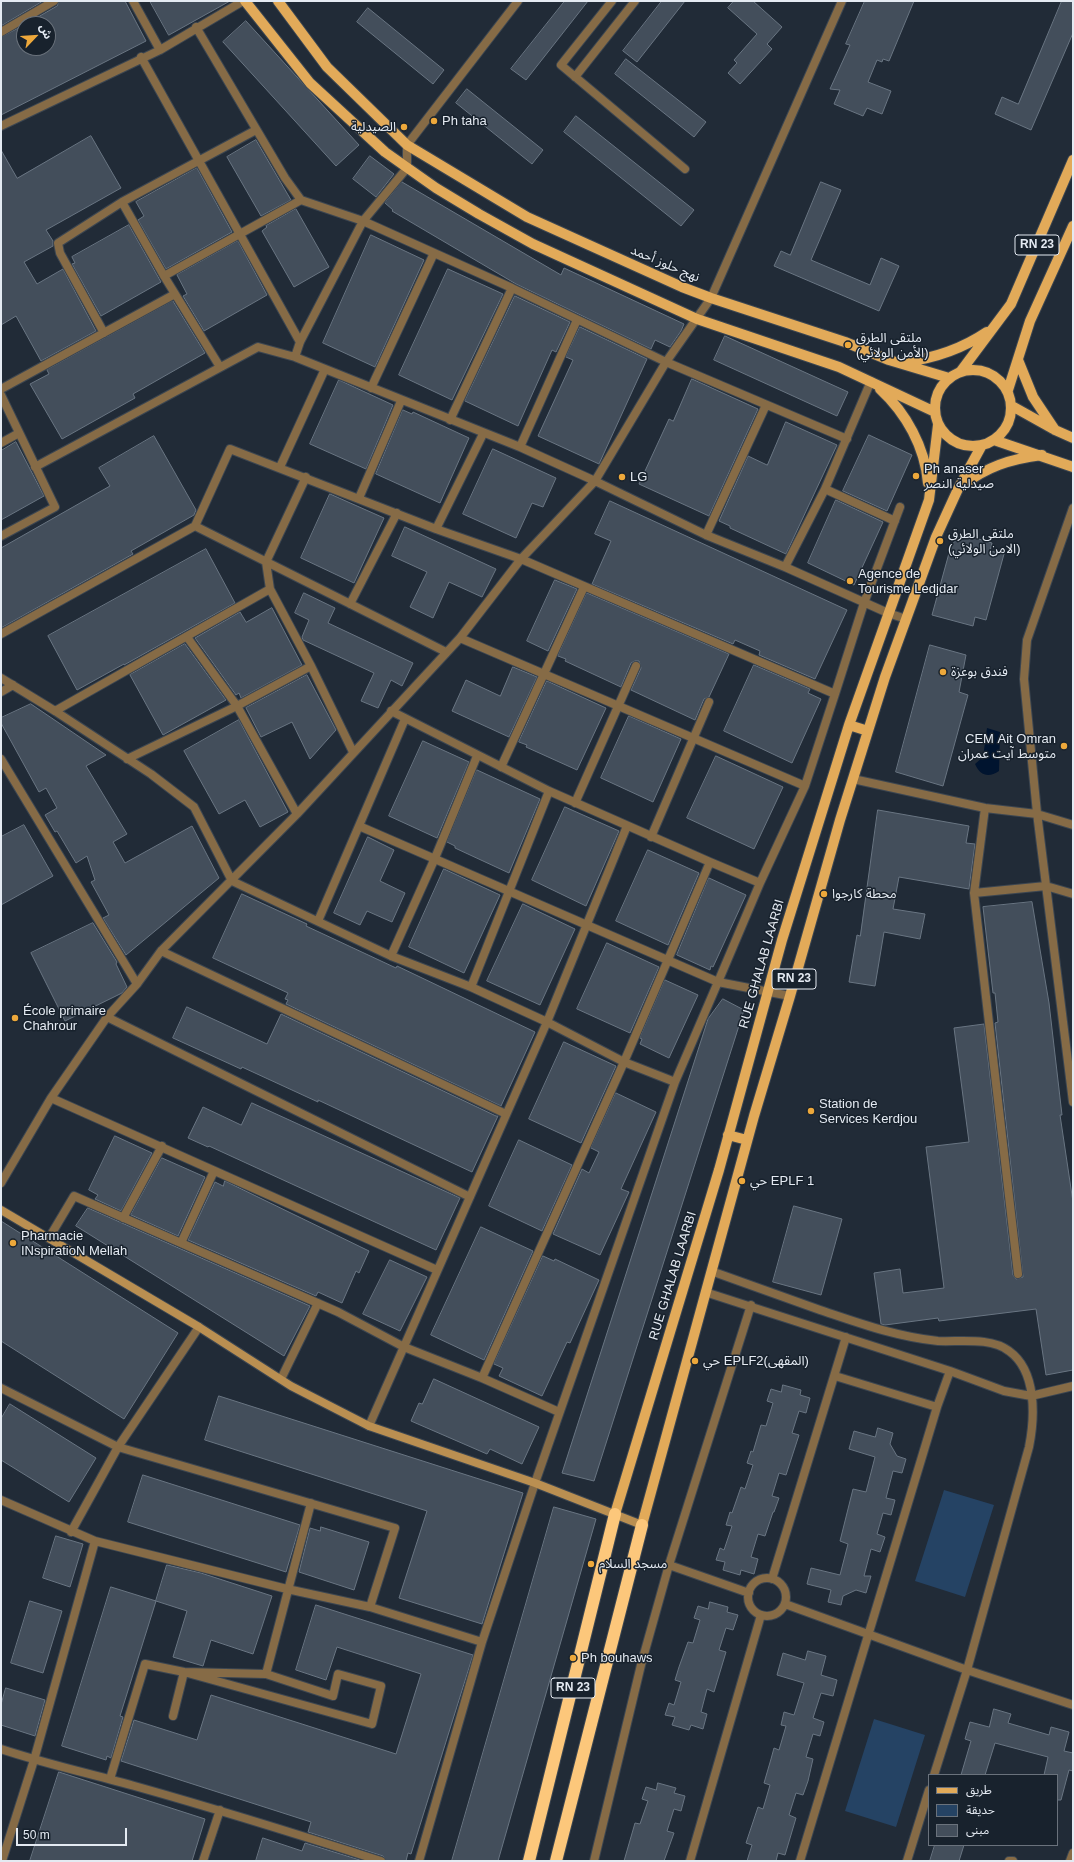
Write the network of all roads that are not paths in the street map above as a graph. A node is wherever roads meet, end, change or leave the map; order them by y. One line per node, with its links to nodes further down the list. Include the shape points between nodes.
1 (54, 1): 10 (street)
2 (134, 1): 11 (street)
3 (244, 1): 9 (street); 19 (main road, via 310,82 385,152)
4 (278, 1): 16 (main road, نهج حلوز أحمد, via 326,67)
5 (518, 1): 16 (street)
6 (635, 1): 13 (street)
7 (842, 1): 30 (street)
8 (609, 2): 13 (street, via 561,65)
9 (196, 27): 11 (street); 15 (street)
10 (1, 32)
11 (160, 50): 12 (street)
12 (142, 57): 14 (street); 18 (street)
13 (575, 77): 20 (street)
14 (1, 126)
15 (256, 130): 18 (street); 21 (street)
16 (407, 145): 19 (street); 30 (main road, نهج حلوز أحمد, via 527,217)
17 (1073, 160): 33 (main road, RN 23, via 1011,304)
18 (199, 162): 22 (street); 25 (street)
19 (407, 168): 23 (street); 31 (main road, via 442,192 533,244)
20 (685, 168)
21 (301, 200): 23 (street); 25 (street)
22 (122, 202): 27 (street); 34 (street, via 58,243 60,253)
23 (363, 221): 26 (street); 35 (street)
24 (1073, 226): 37 (main road, RN 23, via 1030,321)
25 (239, 233): 27 (street); 35 (street)
26 (434, 253): 28 (street); 45 (street)
27 (164, 276): 29 (street)
28 (512, 288): 32 (street); 53 (street)
29 (176, 294): 34 (street); 40 (street)
30 (712, 298): 31 (street); 39 (main road, نهج حلوز أحمد)
31 (697, 319): 38 (street); 44 (main road, via 839,367)
32 (577, 320): 38 (street); 63 (street)
33 (995, 326): 39 (main road, via 960,348 922,360); 42 (main road, RN 23)
34 (104, 333): 46 (street)
35 (300, 342): 36 (street)
36 (295, 357): 40 (street, via 258,347); 41 (street)
37 (1018, 360): 47 (main road, RN 23); 55 (main road, via 1033,397)
38 (666, 362): 50 (street); 69 (street)
39 (902, 363): 43 (main road, نهج حلوز أحمد)
40 (220, 367): 65 (street)
41 (325, 369): 45 (street); 66 (street)
42 (961, 371): 43 (main road); 47 (main road, via 972,369 993,374)
43 (949, 378): 52 (main road, via 941,387 936,399)
44 (871, 381): 52 (main road); 59 (street); 73 (main road, via 891,399 908,421 920,446 927,472)
45 (372, 388): 49 (street)
46 (1, 389)
47 (1008, 390): 51 (main road)
48 (1, 395): 56 (street)
49 (402, 401): 53 (street); 72 (street)
50 (766, 405): 59 (street); 80 (street)
51 (1012, 406): 55 (main road); 60 (main road, via 1010,419 1004,431)
52 (935, 412): 54 (main road)
53 (450, 420): 57 (street)
54 (938, 425): 62 (main road, via 957,443); 73 (main road, RUE GHALAB LAARBI)
55 (1054, 430): 58 (main road)
56 (19, 433): 61 (street); 65 (street)
57 (483, 434): 63 (street); 79 (street)
58 (1073, 438)
59 (847, 439): 70 (street)
60 (994, 440): 62 (main road); 64 (main road)
61 (1, 443)
62 (982, 446): 71 (main road, RN 23)
63 (520, 448): 69 (street)
64 (1042, 455): 67 (main road); 71 (main road, via 997,464 977,474)
65 (35, 467): 81 (street, via 55,507)
66 (280, 467): 68 (street); 78 (street, via 230,448)
67 (1073, 467)
68 (306, 477): 72 (street); 83 (street)
69 (595, 481): 80 (street); 82 (street)
70 (825, 489): 77 (street); 84 (street)
71 (958, 489): 90 (main road, RN 23, via 930,550)
72 (359, 498): 76 (street)
73 (929, 500): 89 (main road, RUE GHALAB LAARBI)
74 (900, 507): 77 (street)
75 (1073, 508): 122 (street, via 1027,640 1024,679)
76 (397, 513): 79 (street); 88 (street)
77 (895, 521): 87 (street)
78 (195, 526): 83 (street); 91 (street)
79 (436, 529): 82 (street)
80 (706, 535): 84 (street)
81 (1, 536)
82 (521, 559): 85 (street); 93 (street)
83 (266, 562): 86 (street); 88 (street)
84 (785, 568): 87 (street)
85 (584, 587): 97 (street); 101 (street)
86 (270, 589): 92 (street); 95 (street)
87 (864, 603): 89 (street); 101 (street)
88 (350, 604): 94 (street)
89 (888, 613): 90 (street); 108 (main road, RUE GHALAB LAARBI)
90 (906, 619): 109 (main road, RN 23)
91 (1, 634)
92 (187, 637): 103 (street); 105 (street)
93 (460, 638): 94 (street); 97 (street)
94 (446, 652): 106 (street)
95 (311, 666): 103 (street); 111 (street)
96 (636, 666): 104 (street)
97 (544, 674): 104 (street); 115 (street)
98 (1, 678): 99 (street)
99 (12, 685): 100 (street); 105 (street)
100 (1, 692)
101 (835, 694): 117 (street)
102 (708, 702): 110 (street)
103 (237, 706): 114 (street); 121 (street)
104 (618, 707): 110 (street); 119 (street)
105 (56, 711): 114 (street)
106 (391, 711): 107 (street); 111 (street)
107 (405, 719): 112 (street); 124 (street)
108 (850, 726): 109 (main road); 143 (main road, RUE GHALAB LAARBI)
109 (868, 732): 116 (main road, RN 23)
110 (693, 737): 117 (street); 126 (street)
111 (353, 752): 121 (street)
112 (477, 756): 115 (street); 127 (street)
113 (1, 759): 141 (street)
114 (127, 759): 129 (street, via 194,807)
115 (502, 768): 118 (street)
116 (853, 780): 120 (street); 144 (main road, RN 23)
117 (805, 786): 130 (street)
118 (549, 791): 119 (street); 132 (street)
119 (575, 803): 125 (street)
120 (985, 808): 122 (street); 133 (street)
121 (297, 814): 129 (street)
122 (1037, 814): 123 (street); 131 (street)
123 (1073, 825)
124 (359, 826): 127 (street); 135 (street)
125 (627, 826): 126 (street); 136 (street)
126 (651, 837): 128 (street)
127 (435, 858): 132 (street); 138 (street)
128 (710, 862): 130 (street); 139 (street)
129 (232, 881): 135 (street); 137 (street)
130 (760, 882): 140 (street)
131 (1046, 886): 133 (street); 134 (street); 148 (street)
132 (509, 892): 136 (street); 142 (street)
133 (974, 893): 165 (street)
134 (1073, 894)
135 (318, 921): 138 (street)
136 (587, 925): 139 (street); 146 (street)
137 (161, 951): 141 (street); 152 (street)
138 (392, 956): 142 (street)
139 (667, 960): 140 (street); 147 (street)
140 (718, 982): 143 (street); 149 (street)
141 (137, 984): 145 (street)
142 (471, 987): 146 (street)
143 (768, 991): 144 (street); 153 (main road, RUE GHALAB LAARBI)
144 (790, 996): 154 (main road, RN 23)
145 (107, 1018): 150 (street); 158 (street)
146 (547, 1022): 147 (street); 152 (street)
147 (624, 1062): 149 (street); 174 (street)
148 (1071, 1070): 151 (street)
149 (675, 1082): 180 (street)
150 (51, 1098): 155 (street); 157 (street)
151 (1073, 1102)
152 (506, 1114): 158 (street)
153 (728, 1135): 154 (main road); 186 (main road, RUE GHALAB LAARBI)
154 (747, 1140): 164 (main road, RN 23)
155 (162, 1146): 156 (street); 160 (street)
156 (214, 1171): 162 (street); 163 (street)
157 (1, 1183)
158 (470, 1197): 163 (street)
159 (1, 1210): 161 (street)
160 (123, 1218): 161 (street, via 74,1196); 162 (street)
161 (49, 1238): 169 (street)
162 (181, 1243): 167 (street)
163 (437, 1270): 171 (street)
164 (711, 1271): 166 (main road, RN 23); 178 (street, via 882,1330 937,1341 1000,1346 1019,1359 1026,1374)
165 (1018, 1274)
166 (705, 1292): 168 (street); 187 (main road, RN 23)
167 (318, 1303): 171 (street); 175 (street)
168 (751, 1305): 170 (street); 190 (street)
169 (198, 1327): 175 (street); 182 (street)
170 (846, 1337): 172 (street); 173 (street)
171 (404, 1347): 174 (street); 181 (street)
172 (950, 1371): 178 (street, via 998,1389); 179 (street)
173 (835, 1376): 179 (street); 191 (street)
174 (482, 1378): 180 (street)
175 (281, 1379): 181 (street)
176 (1073, 1386): 178 (street)
177 (1, 1388): 182 (street)
178 (1031, 1396): 199 (street, via 1034,1417 1029,1447)
179 (937, 1407): 197 (street)
180 (559, 1412): 183 (street)
181 (369, 1426): 183 (street)
182 (118, 1447): 185 (street); 188 (street)
183 (535, 1483): 186 (street); 198 (street)
184 (1, 1500): 188 (street)
185 (311, 1503): 192 (street); 195 (street, via 395,1528)
186 (615, 1514): 187 (street); 215 (highway, RN 23)
187 (642, 1525): 216 (highway, RN 23)
188 (71, 1532): 189 (street)
189 (95, 1541): 192 (street); 205 (street)
190 (669, 1566): 193 (street); 217 (street, via 641,1665)
191 (772, 1579): 193 (street, via 755,1583); 194 (street, via 785,1592)
192 (287, 1589): 195 (street); 201 (street)
193 (749, 1593): 196 (street, via 750,1604 756,1613)
194 (785, 1604): 196 (street, via 778,1613); 197 (street)
195 (370, 1607): 198 (street)
196 (762, 1615): 218 (street)
197 (868, 1634): 199 (street); 219 (street)
198 (482, 1642): 214 (street)
199 (967, 1670): 202 (street); 206 (street)
200 (184, 1672): 201 (street); 201 (street, via 372,1724 381,1686 338,1674 333,1696); 203 (street); 207 (street, via 145,1664)
201 (266, 1674)
202 (1073, 1706)
203 (173, 1716)
204 (1, 1749): 205 (street)
205 (34, 1760): 207 (street); 211 (street)
206 (934, 1774)
207 (110, 1778): 209 (street)
208 (928, 1793): 220 (street)
209 (220, 1810): 212 (street); 213 (street)
210 (1073, 1853): 223 (street)
211 (2, 1861)
212 (203, 1861)
213 (381, 1861)
214 (419, 1861)
215 (529, 1861)
216 (556, 1861)
217 (594, 1861)
218 (690, 1861)
219 (800, 1861)
220 (907, 1861)
221 (1009, 1861): 222 (street)
222 (1013, 1861)
223 (1070, 1861)

